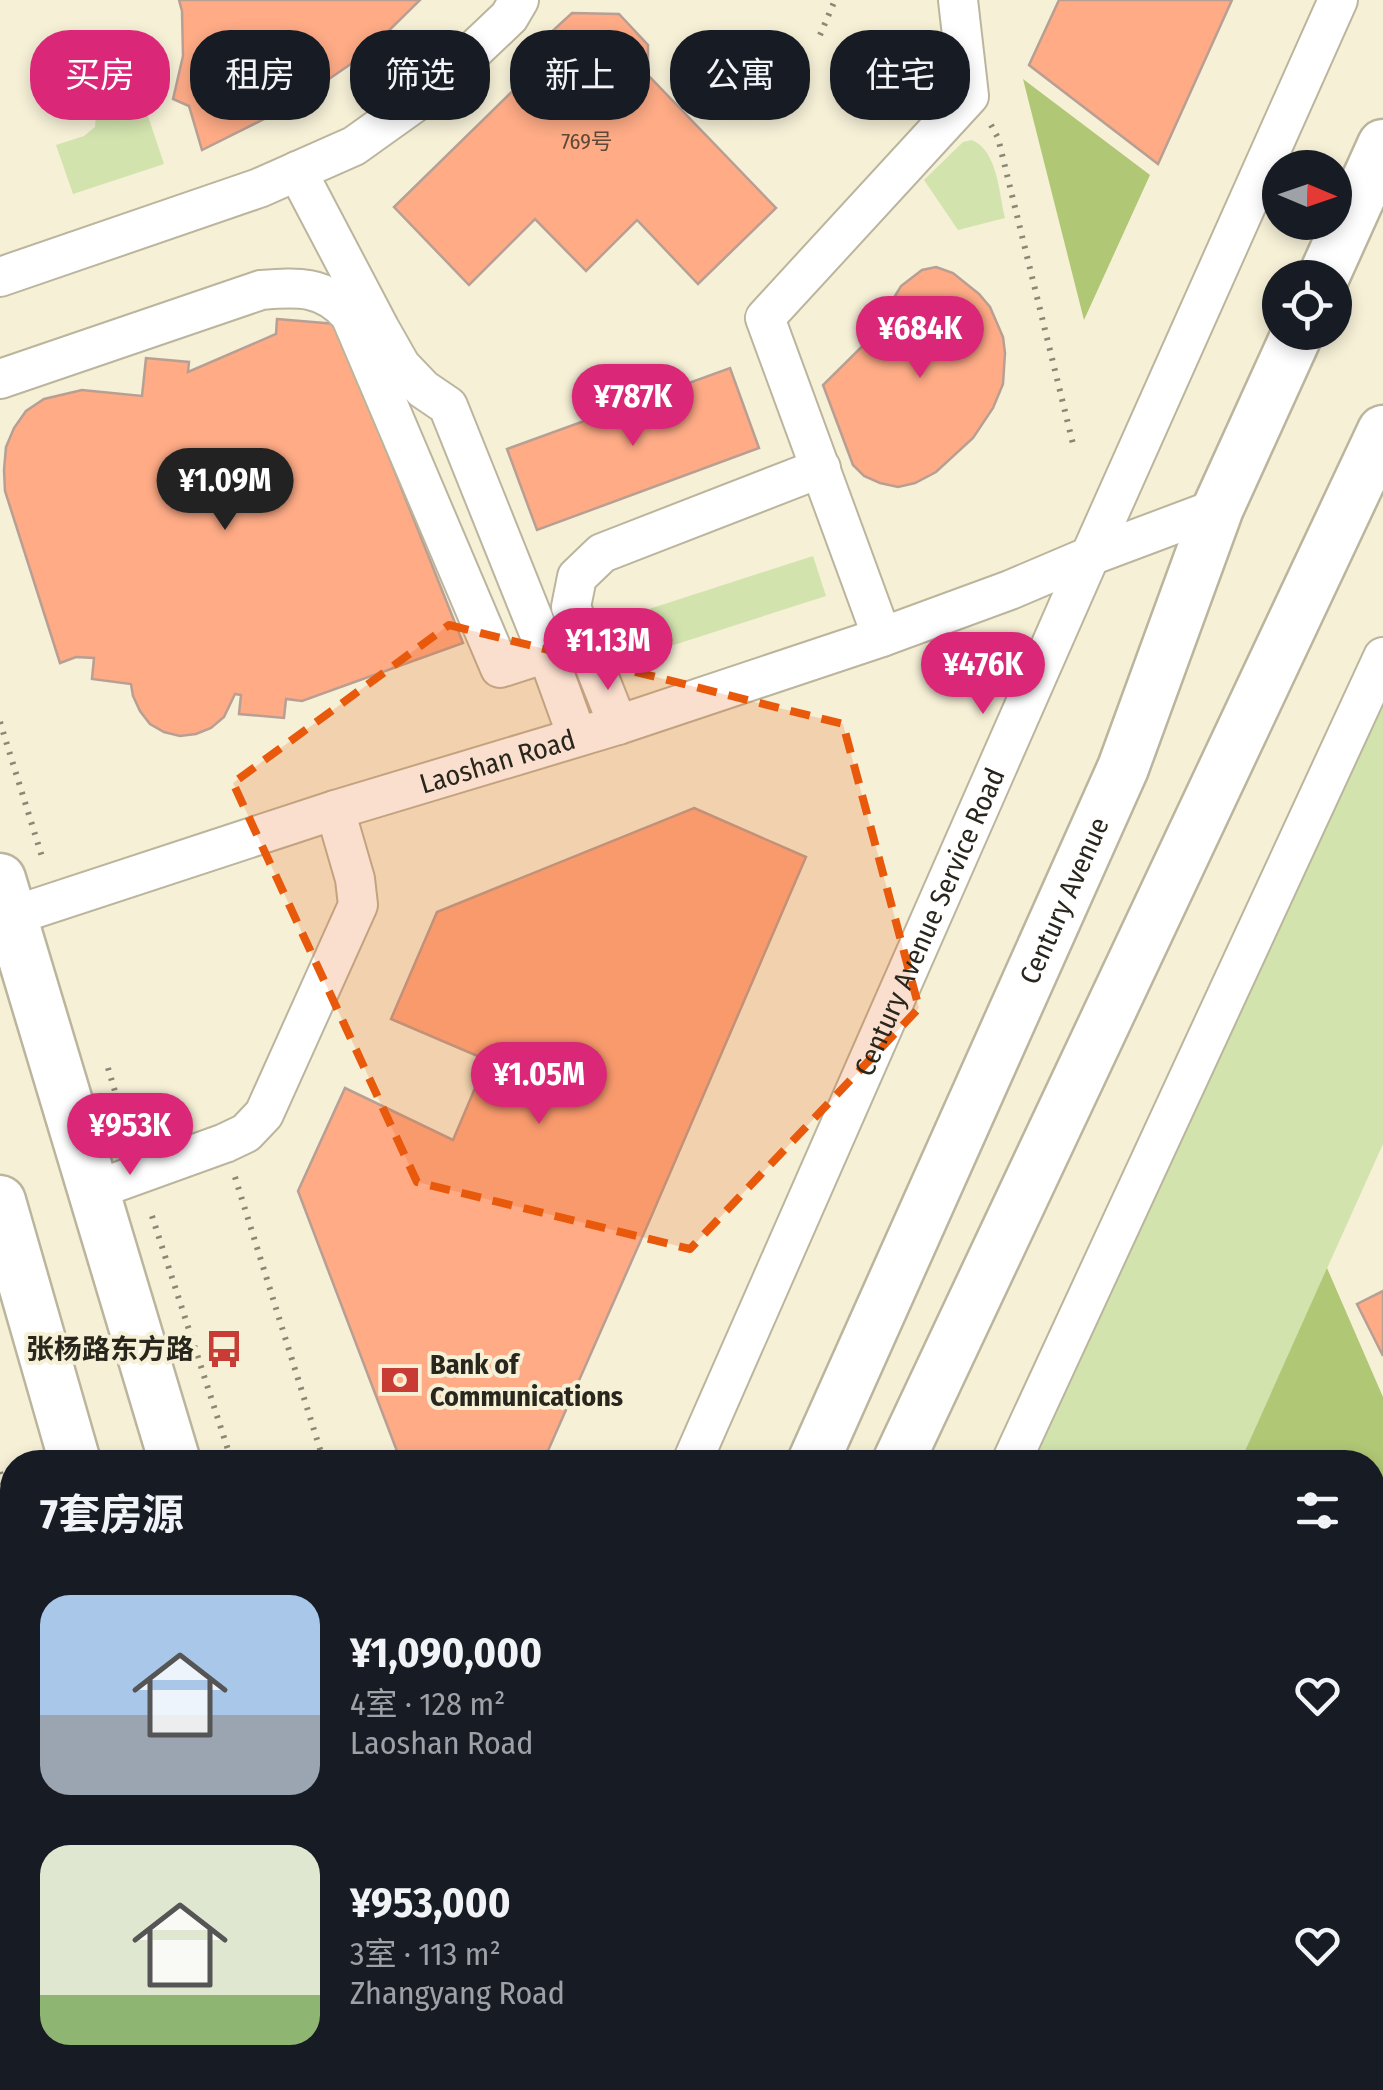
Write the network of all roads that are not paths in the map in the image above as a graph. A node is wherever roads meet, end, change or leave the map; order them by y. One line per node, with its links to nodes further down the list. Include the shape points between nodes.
1 (519, 0): 5 (street, via 431,90 354,146)
2 (958, 0): 11 (street, via 969,96 765,318)
3 (1338, 0): 14 (street, Century Avenue Service Road)
4 (1383, 145): 6 (main road)
5 (297, 171): 7 (street); 16 (street, via 401,366 448,406)
6 (1331, 260)
7 (0, 278)
8 (1290, 350): 13 (main road, Century Avenue)
9 (0, 379): 16 (street, via 261,290 325,294 350,315 500,668)
10 (1383, 431): 22 (main road)
11 (821, 468): 15 (street); 18 (street, via 602,554 577,577 571,607)
12 (1383, 473): 22 (street)
13 (1218, 508): 14 (street, Laoshan Road); 28 (main road, Century Avenue, via 1123,768)
14 (1090, 556): 15 (street, Laoshan Road); 27 (street, Century Avenue Service Road)
15 (882, 636): 18 (street, Laoshan Road)
16 (547, 654): 19 (street)
17 (1383, 656): 30 (street)
18 (618, 725): 19 (street, Laoshan Road)
19 (578, 736): 20 (street, Laoshan Road)
20 (335, 810): 21 (street, Laoshan Road); 23 (street, via 358,905 264,1114 225,1143)
21 (4, 905): 23 (main road)
22 (1157, 911): 29 (main road)
23 (92, 1191): 26 (main road)
24 (0, 1201): 25 (main road)
25 (72, 1450)
26 (171, 1450)
27 (697, 1450)
28 (818, 1450)
29 (904, 1450)
30 (1016, 1450)

